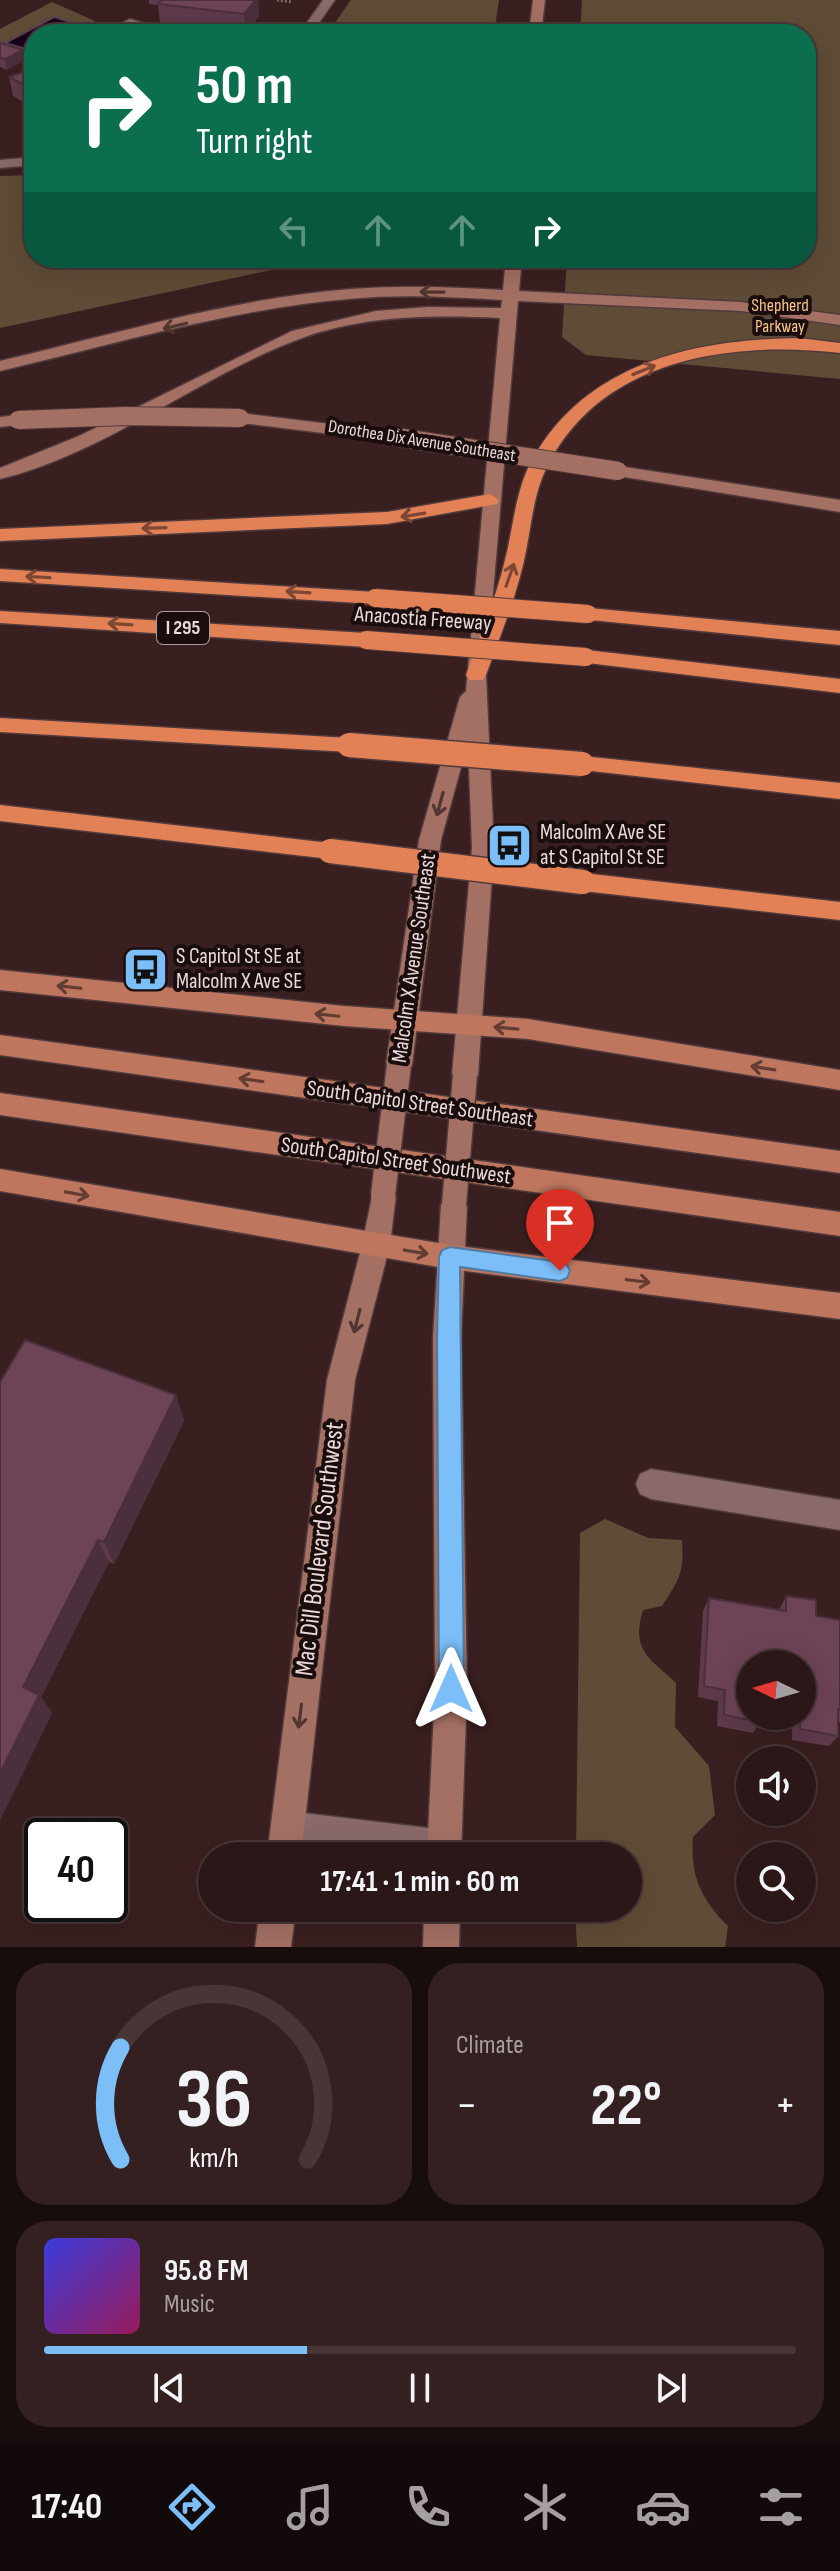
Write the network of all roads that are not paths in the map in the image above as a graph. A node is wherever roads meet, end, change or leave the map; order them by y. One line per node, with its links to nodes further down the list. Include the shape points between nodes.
1 (329, 0): 5 (street)
2 (539, 0): 6 (main road)
3 (130, 22): 4 (lane)
4 (136, 24)
5 (312, 24)
6 (536, 24)
7 (24, 162): 8 (street)
8 (0, 164)
9 (513, 268): 10 (main road, Malcolm X Avenue Southeast)
10 (509, 305): 11 (main road, via 752,308); 13 (main road, one-way to 13, via 406,292 320,297); 15 (main road, via 366,316 308,331 98,433); 16 (main road, Malcolm X Avenue Southeast)
11 (840, 320)
12 (840, 348): 22 (highway, one-way to 12, via 515,563 538,466 577,412 626,377 689,354 760,343)
13 (0, 366)
14 (9, 421): 17 (main road, Dorothea Dix Avenue Southeast, bridge, via 240,418)
15 (0, 474)
16 (490, 500): 18 (highway, one-way to 18, via 387,518); 22 (main road, Malcolm X Avenue Southeast)
17 (840, 506)
18 (0, 535)
19 (0, 575): 21 (highway, one-way to 19, bridge, via 375,598)
20 (0, 617): 23 (highway, Anacostia Freeway / I 295, one-way to 20, bridge, via 586,657)
21 (840, 638)
22 (476, 675): 29 (main road, Malcolm X Avenue Southeast, one-way to 29, via 430,840); 30 (main road, Malcolm X Avenue Southeast, via 483,848)
23 (840, 686)
24 (0, 725): 25 (highway, bridge, via 349,745)
25 (840, 791)
26 (0, 813): 27 (highway, bridge)
27 (840, 911)
28 (0, 980): 29 (main road, one-way to 28)
29 (405, 1020): 30 (main road); 37 (main road, Malcolm X Avenue Southeast, bridge)
30 (469, 1025): 32 (main road, one-way to 30, via 528,1029); 38 (main road, Malcolm X Avenue Southeast, bridge)
31 (0, 1045): 34 (main road, South Capitol Street Southeast, one-way to 31)
32 (840, 1080)
33 (0, 1104): 36 (main road, South Capitol Street Southwest)
34 (840, 1162)
35 (0, 1180): 37 (main road, one-way to 37)
36 (840, 1224)
37 (376, 1245): 38 (main road, one-way to 38); 42 (main road, Mac Dill Boulevard Southwest, one-way to 42, via 341,1380)
38 (450, 1257): 39 (main road, one-way to 39); 43 (main road, via 451,1689)
39 (840, 1306)
40 (651, 1484): 41 (street)
41 (840, 1515)
42 (285, 1841)
43 (444, 1842)
44 (276, 1922): 46 (main road)
45 (442, 1922): 47 (main road)
46 (273, 1947)
47 (441, 1947)

